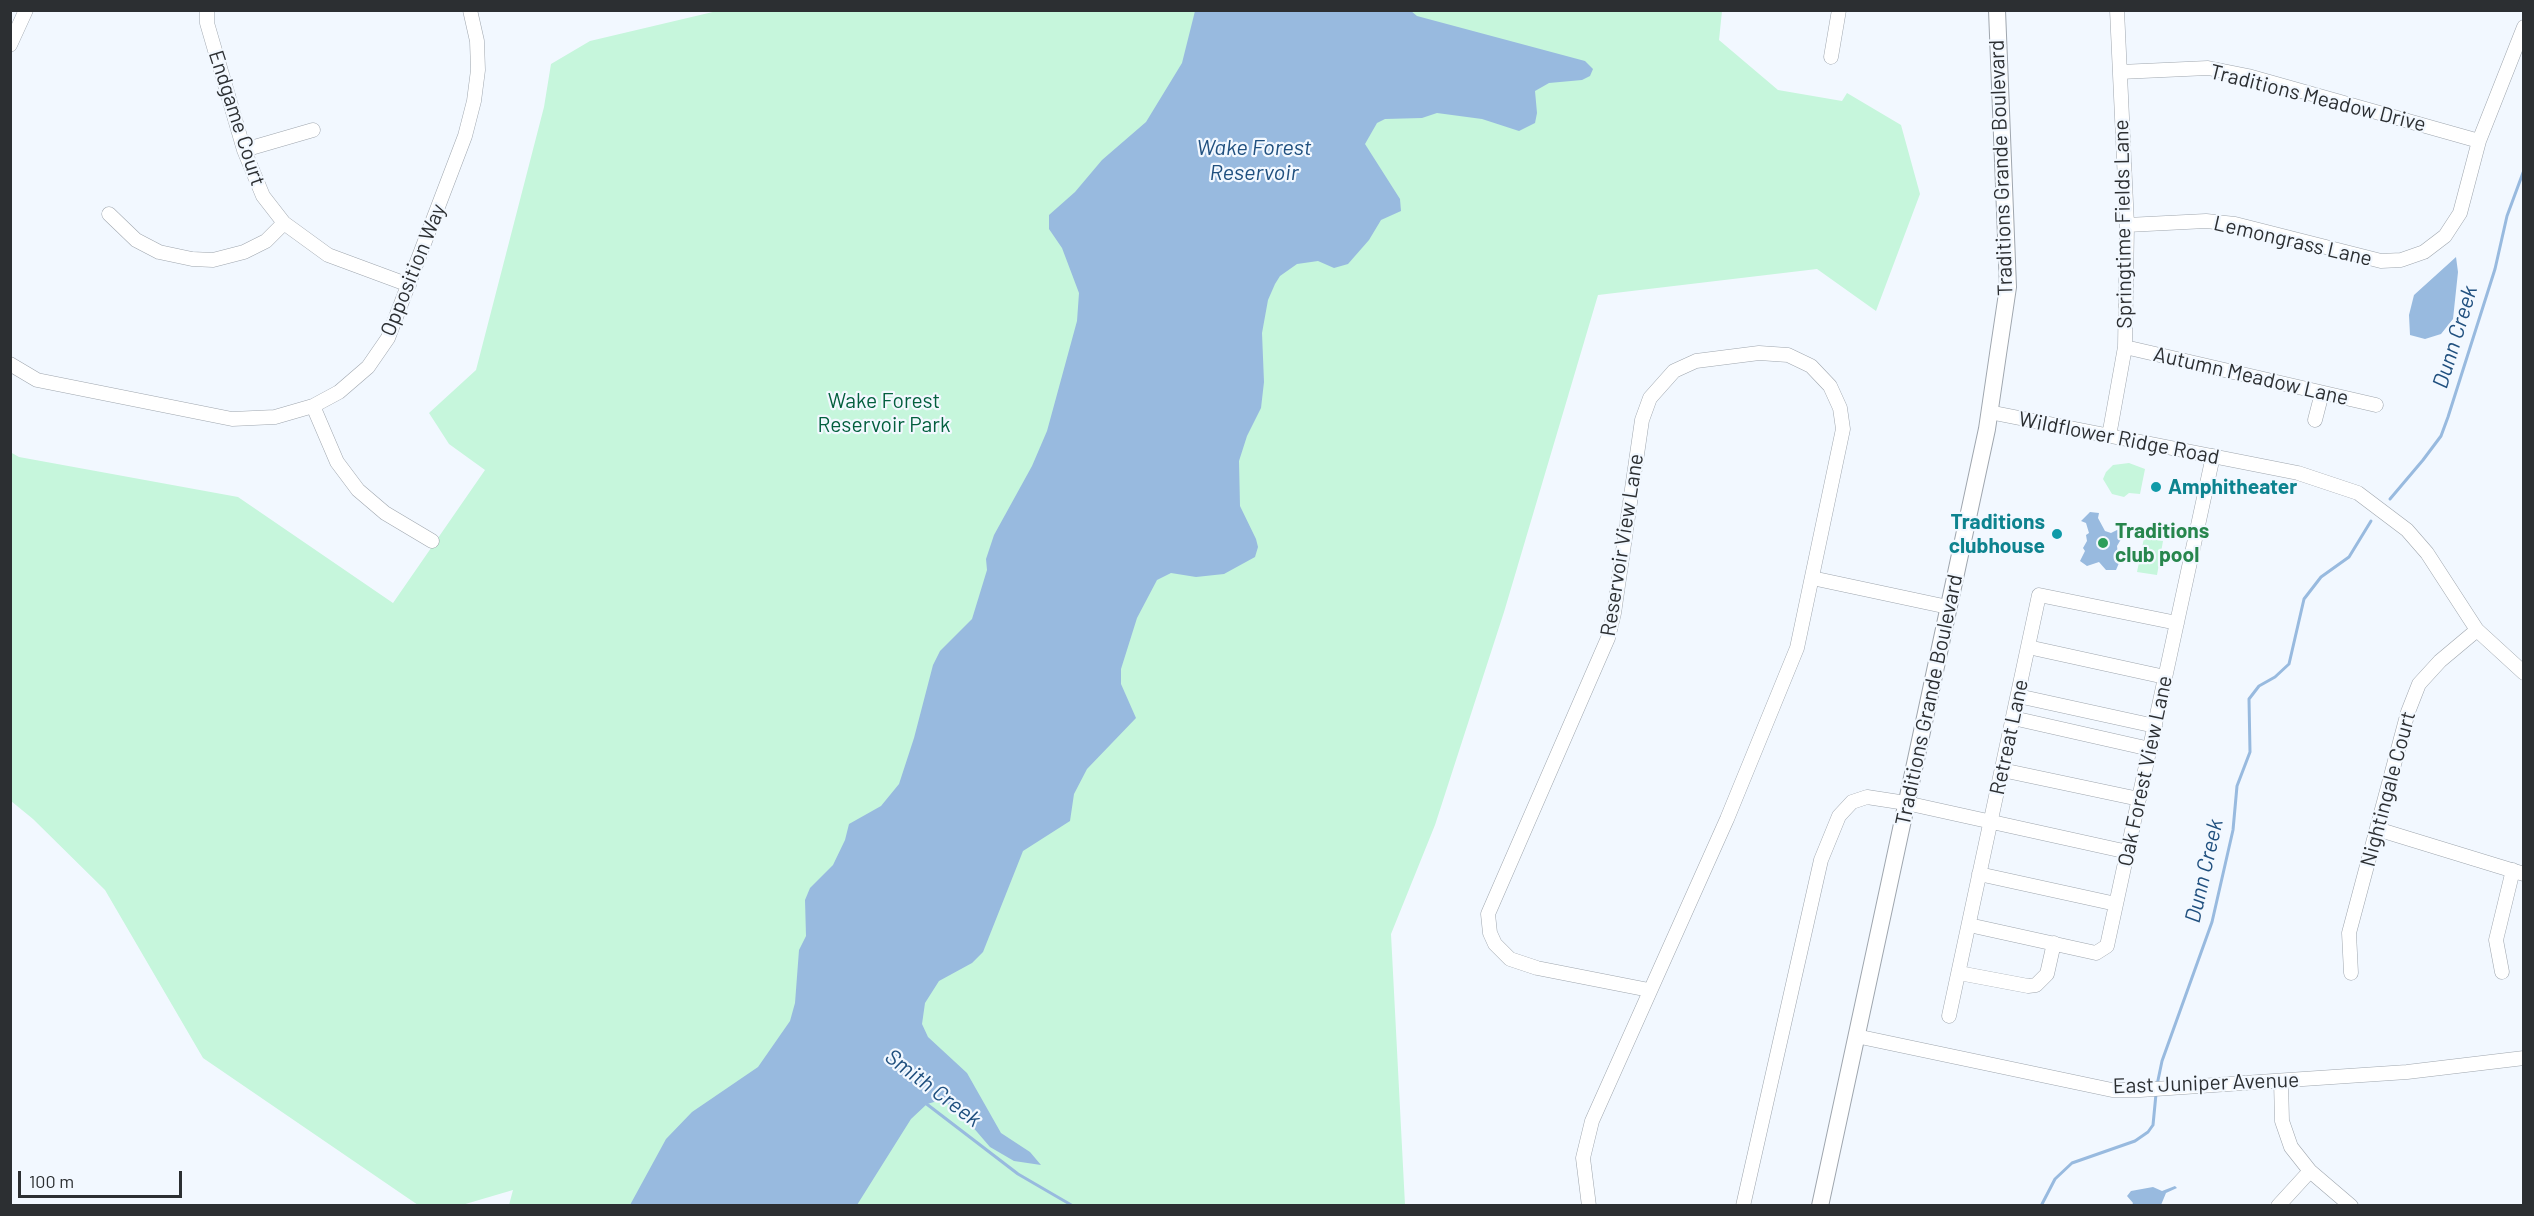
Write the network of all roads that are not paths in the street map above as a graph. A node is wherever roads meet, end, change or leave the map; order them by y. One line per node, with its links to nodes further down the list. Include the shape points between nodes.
1 (26, 10): 8 (street)
2 (207, 10): 13 (street, Endgame Court, via 207,23)
3 (470, 10): 17 (street, Opposition Way, via 477,41 474,101 465,136)
4 (1839, 10): 9 (street)
5 (1997, 10): 23 (main road, Traditions Grande Boulevard, via 2008,287)
6 (2117, 10): 10 (street, Springtime Fields Lane)
7 (2523, 27): 12 (street, Lemongrass Lane)
8 (10, 45)
9 (1831, 57)
10 (2120, 72): 12 (street, Traditions Meadow Drive, via 2208,68); 16 (street, Springtime Fields Lane)
11 (313, 130): 13 (street)
12 (2479, 141): 16 (street, Lemongrass Lane, via 2454,225 2433,247 2401,260 2371,260 2228,223)
13 (244, 150): 15 (street, Endgame Court, via 263,196)
14 (109, 214): 15 (street, via 136,240 159,252 192,259 213,260 244,252 266,241)
15 (284, 223): 17 (street, Endgame Court, via 328,255)
16 (2127, 225): 18 (street, Springtime Fields Lane)
17 (409, 285): 22 (street, Opposition Way, via 388,338 368,367 339,392)
18 (2125, 347): 20 (street, Autumn Meadow Lane); 25 (street, Springtime Fields Lane)
19 (10, 364): 22 (street, Opposition Way, via 37,380 232,419 275,417)
20 (2322, 393): 21 (street, Autumn Meadow Lane); 24 (street)
21 (2376, 405)
22 (313, 406): 27 (street, via 337,462 358,490 385,513)
23 (1989, 412): 25 (street, Wildflower Ridge Road); 29 (main road, Traditions Grande Boulevard)
24 (2315, 420)
25 (2109, 436): 26 (street, Wildflower Ridge Road)
26 (2214, 456): 30 (street, Oak Forest View Lane); 31 (street, Wildflower Ridge Road, via 2322,479 2358,494 2407,530 2427,553)
27 (432, 541)
28 (1812, 578): 29 (street); 53 (street, Reservoir View Lane, via 1792,665); 53 (street, Reservoir View Lane, via 1843,429 1840,408 1830,386 1800,359 1775,352 1707,358 1674,371 1663,380 1645,408 1614,613 1605,646 1488,914 1495,944 1510,959)
29 (1948, 607): 41 (main road, Traditions Grande Boulevard)
30 (2177, 623): 32 (street, Retreat Lane, via 2039,595); 34 (street, Oak Forest View Lane)
31 (2477, 630): 33 (street, Wildflower Ridge Road); 43 (street, Nightingale Court, via 2419,684)
32 (2028, 647): 34 (street); 35 (street, Retreat Lane)
33 (2523, 673)
34 (2165, 677): 37 (street, Oak Forest View Lane)
35 (2018, 696): 36 (street, Retreat Lane); 37 (street)
36 (2013, 718): 38 (street); 39 (street, Retreat Lane)
37 (2155, 726): 38 (street, Oak Forest View Lane)
38 (2150, 749): 40 (street, Oak Forest View Lane)
39 (2002, 770): 40 (street); 42 (street, Retreat Lane)
40 (2139, 799): 44 (street, Oak Forest View Lane)
41 (1906, 803): 42 (street); 55 (main road, Traditions Grande Boulevard); 60 (street, via 1867,797 1852,802 1834,827 1821,860)
42 (1991, 820): 44 (street); 46 (street, Retreat Lane)
43 (2377, 829): 45 (street); 52 (street, Nightingale Court, via 2349,933)
44 (2128, 852): 47 (street, Oak Forest View Lane)
45 (2518, 872): 50 (street, via 2496,940)
46 (1979, 874): 47 (street); 48 (street, Retreat Lane)
47 (2116, 904): 49 (street, Oak Forest View Lane, via 2107,946 2096,952)
48 (1969, 925): 49 (street, Oak Forest View Lane); 51 (street, Retreat Lane)
49 (2054, 943): 51 (street, via 2047,974 2036,985)
50 (2502, 972)
51 (1959, 973): 54 (street, Retreat Lane)
52 (2351, 973)
53 (1649, 990): 59 (street, Reservoir View Lane, via 1586,1142 1583,1170)
54 (1949, 1016)
55 (1856, 1036): 57 (street, East Juniper Avenue, via 2072,1083 2129,1090); 61 (main road, Traditions Grande Boulevard)
56 (2523, 1058): 57 (street, East Juniper Avenue)
57 (2281, 1081): 58 (street, via 2282,1121 2287,1138)
58 (2310, 1171): 62 (street); 63 (street)
59 (1589, 1206)
60 (1743, 1206)
61 (1820, 1206)
62 (2278, 1206)
63 (2351, 1206)

